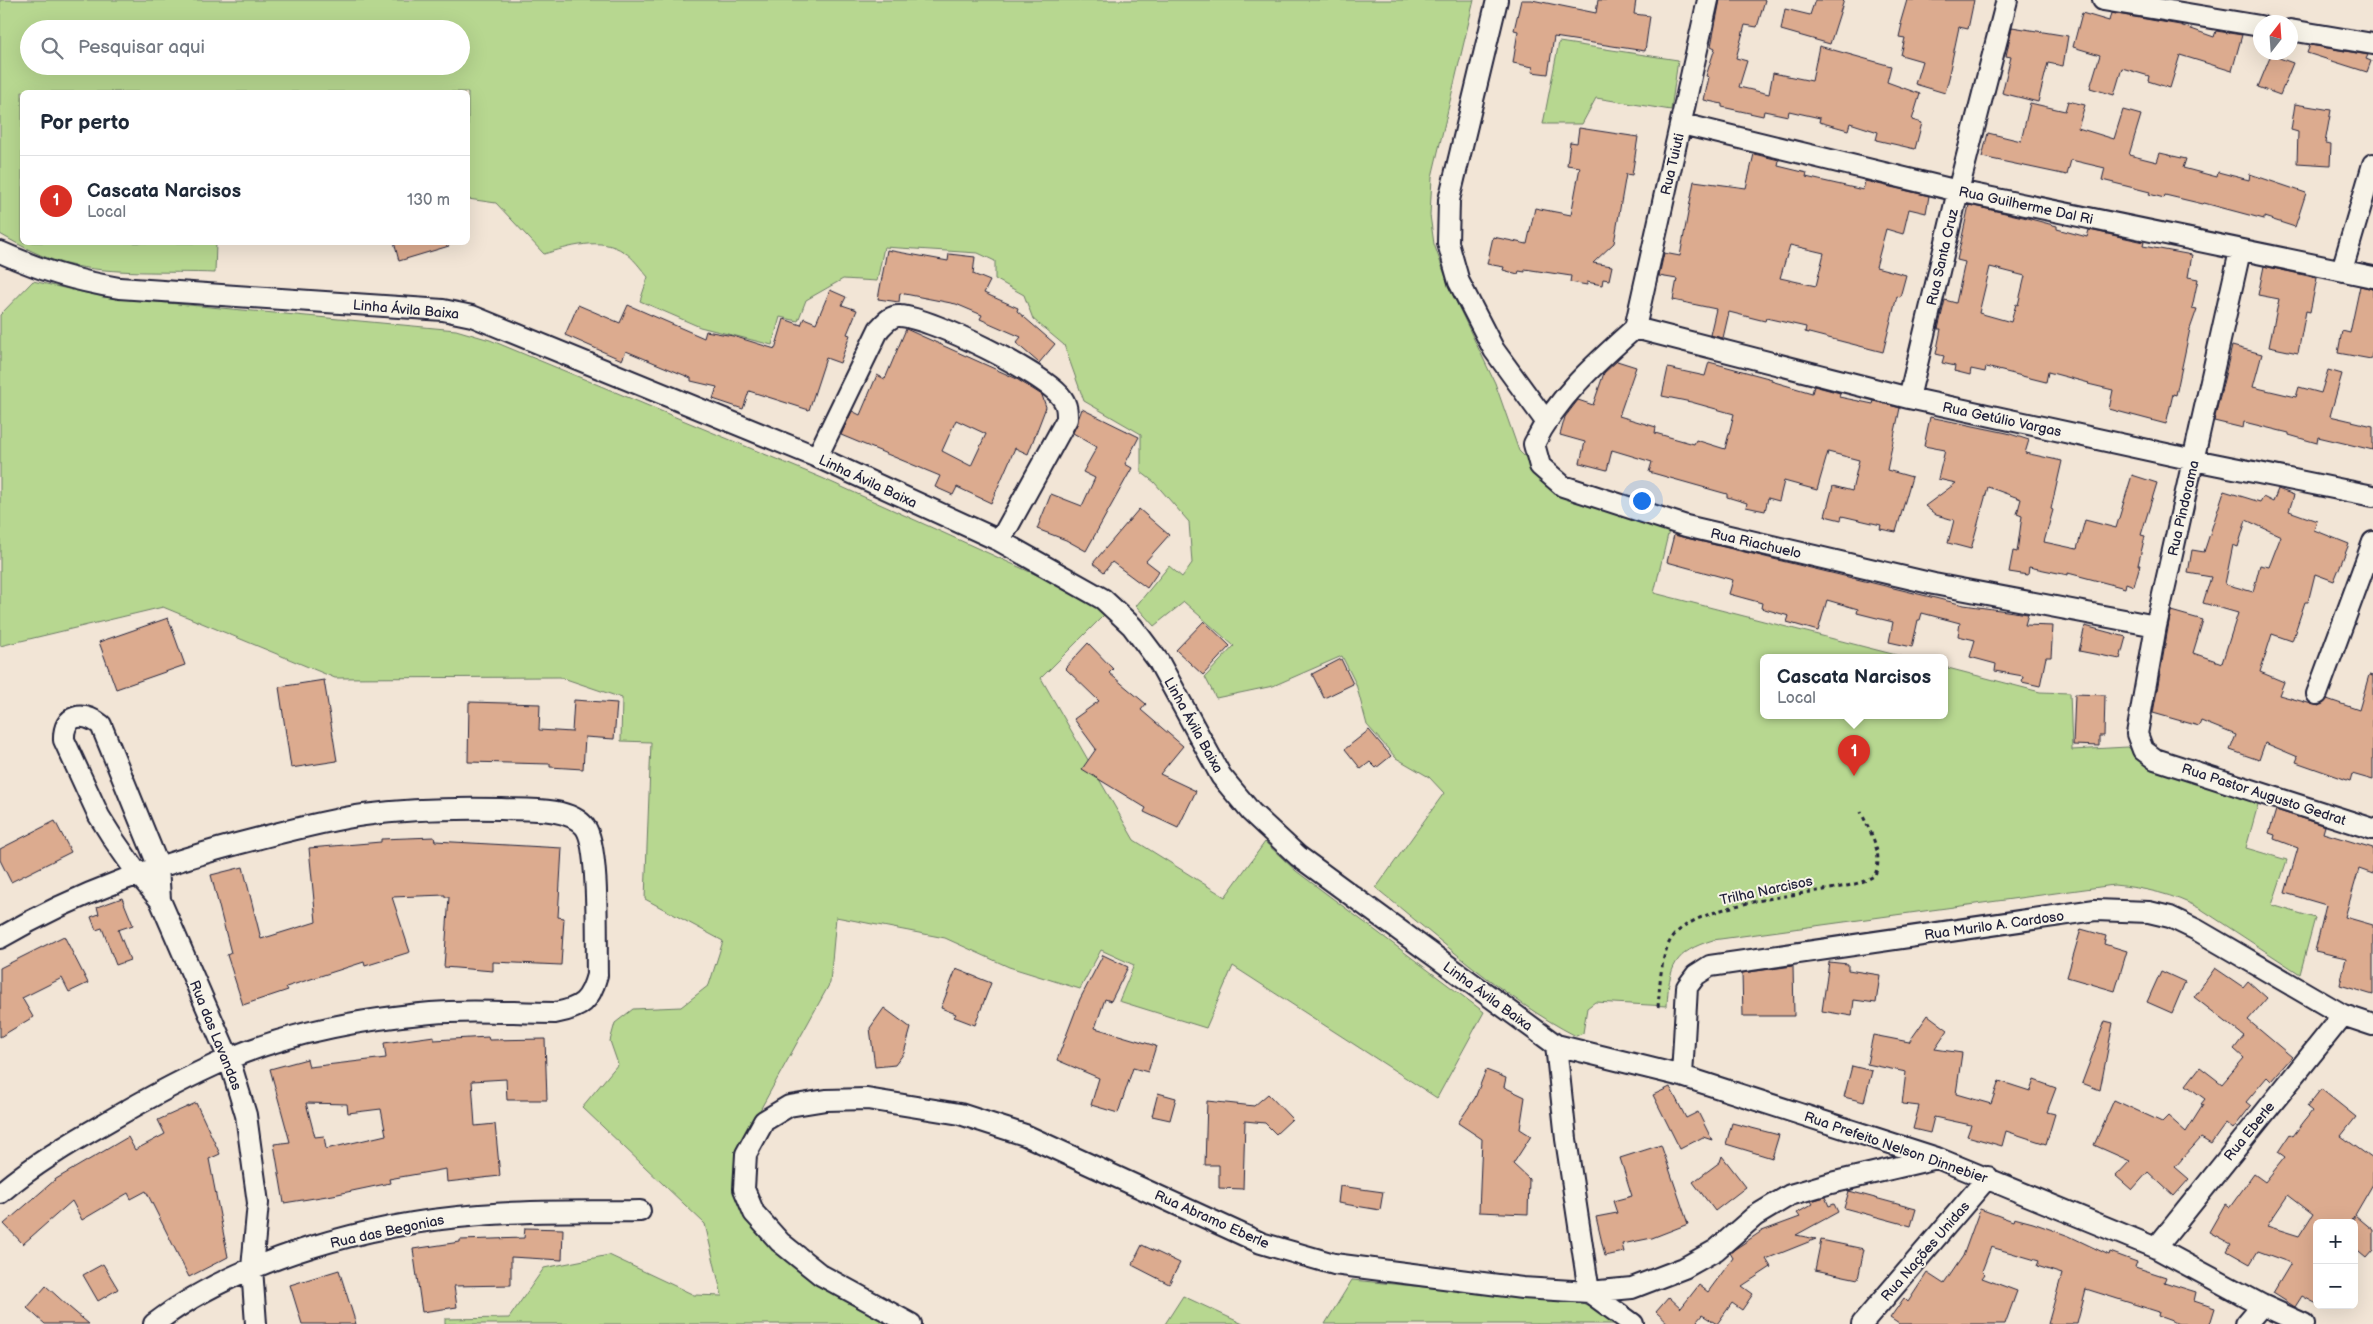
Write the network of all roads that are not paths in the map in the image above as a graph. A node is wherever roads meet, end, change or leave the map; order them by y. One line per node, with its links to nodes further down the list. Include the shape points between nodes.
1 (1496, 0): 17 (street, via 1449,200 1448,243 1459,282 1494,350)
2 (1708, 0): 8 (street, Rua Tuiuti)
3 (2007, 0): 10 (street, Rua Santa Cruz)
4 (2103, 0): 5 (street)
5 (2253, 25)
6 (2298, 31): 7 (street)
7 (2373, 44)
8 (1682, 124): 10 (street, Rua Guilherme Dal Ri); 15 (street, Rua Tuiuti)
9 (2373, 164): 13 (street)
10 (1958, 191): 11 (street, Rua Guilherme Dal Ri); 16 (street, Rua Santa Cruz)
11 (2240, 251): 13 (street, Rua Guilherme Dal Ri); 19 (street, Rua Pindorama)
12 (0, 252): 18 (street, Linha Ávila Baixa, via 42,271 119,288 443,310 472,316)
13 (2342, 270): 14 (street, Rua Guilherme Dal Ri)
14 (2373, 277)
15 (1635, 328): 16 (street, Rua Getúlio Vargas); 17 (street, Rua Riachuelo, via 1591,368)
16 (1909, 398): 19 (street, Rua Getúlio Vargas)
17 (1546, 420): 23 (street, Rua Riachuelo, via 1534,444 1540,466 1563,486 1696,529 1934,584)
18 (818, 457): 21 (street, Linha Ávila Baixa); 21 (street, via 878,329 888,319 899,316 950,330 1050,386 1067,405 1067,419)
19 (2194, 460): 20 (street, Rua Getúlio Vargas); 23 (street, Rua Pindorama)
20 (2373, 496)
21 (1000, 541): 33 (street, Linha Ávila Baixa, via 1103,599 1132,626 1159,662 1221,776 1251,812 1298,856)
22 (2373, 542): 24 (street)
23 (2156, 626): 25 (street, Rua Pindorama, via 2137,734 2143,750)
24 (2317, 694)
25 (2155, 759): 26 (street, Rua Pastor Augusto Gedrat)
26 (2373, 829)
27 (158, 865): 28 (street); 28 (street, Rua das Lavandas, via 101,726 92,718 73,719 63,731 64,740 99,816); 29 (street, Rua das Lavandas); 34 (street, via 295,829 355,817 453,808 546,810 572,817 585,827 590,838 594,853 596,975 592,991 583,1003 572,1010 556,1013 432,1013 343,1025)
28 (137, 873): 29 (street, Rua das Lavandas); 30 (street, via 38,916)
29 (160, 900): 34 (street, Rua das Lavandas)
30 (0, 938)
31 (2343, 1014): 32 (street, Rua Murilo A. Cardoso); 35 (street, Rua Murilo A. Cardoso, via 2170,917 2149,912 2095,910 1710,966 1696,975 1687,987); 40 (street, Rua Eberle)
32 (2373, 1025)
33 (1556, 1045): 35 (street, Rua Prefeito Nelson Dinnebier); 42 (street)
34 (229, 1059): 38 (street, via 138,1104 79,1138); 41 (street, Rua das Lavandas, via 246,1115 254,1159 258,1203)
35 (1682, 1076): 36 (street, Rua Prefeito Nelson Dinnebier)
36 (1937, 1158): 37 (street, Rua Prefeito Nelson Dinnebier); 42 (street, Rua Abramo Eberle, via 1790,1195 1755,1216 1716,1250 1684,1268 1632,1288)
37 (1988, 1178): 40 (street, Rua Prefeito Nelson Dinnebier); 48 (street, Rua Nações Unidas)
38 (0, 1193)
39 (640, 1212): 41 (street, Rua das Begonias, via 481,1214 414,1223 340,1239)
40 (2156, 1248): 43 (street, Rua Prefeito Nelson Dinnebier)
41 (252, 1268): 44 (street, Rua das Begonias, via 172,1310); 45 (street, Rua das Lavandas)
42 (1588, 1292): 46 (street, Rua Abramo Eberle, via 1522,1288 1334,1264 1261,1244 1025,1135 960,1114 867,1099 826,1100 789,1106 764,1121 746,1154 744,1189 754,1213 780,1242 821,1275); 47 (street)
43 (2262, 1305): 49 (street); 50 (street, Rua Prefeito Nelson Dinnebier)
44 (154, 1324)
45 (256, 1324)
46 (910, 1324)
47 (1634, 1324)
48 (1862, 1324)
49 (2246, 1324)
50 (2304, 1324)

